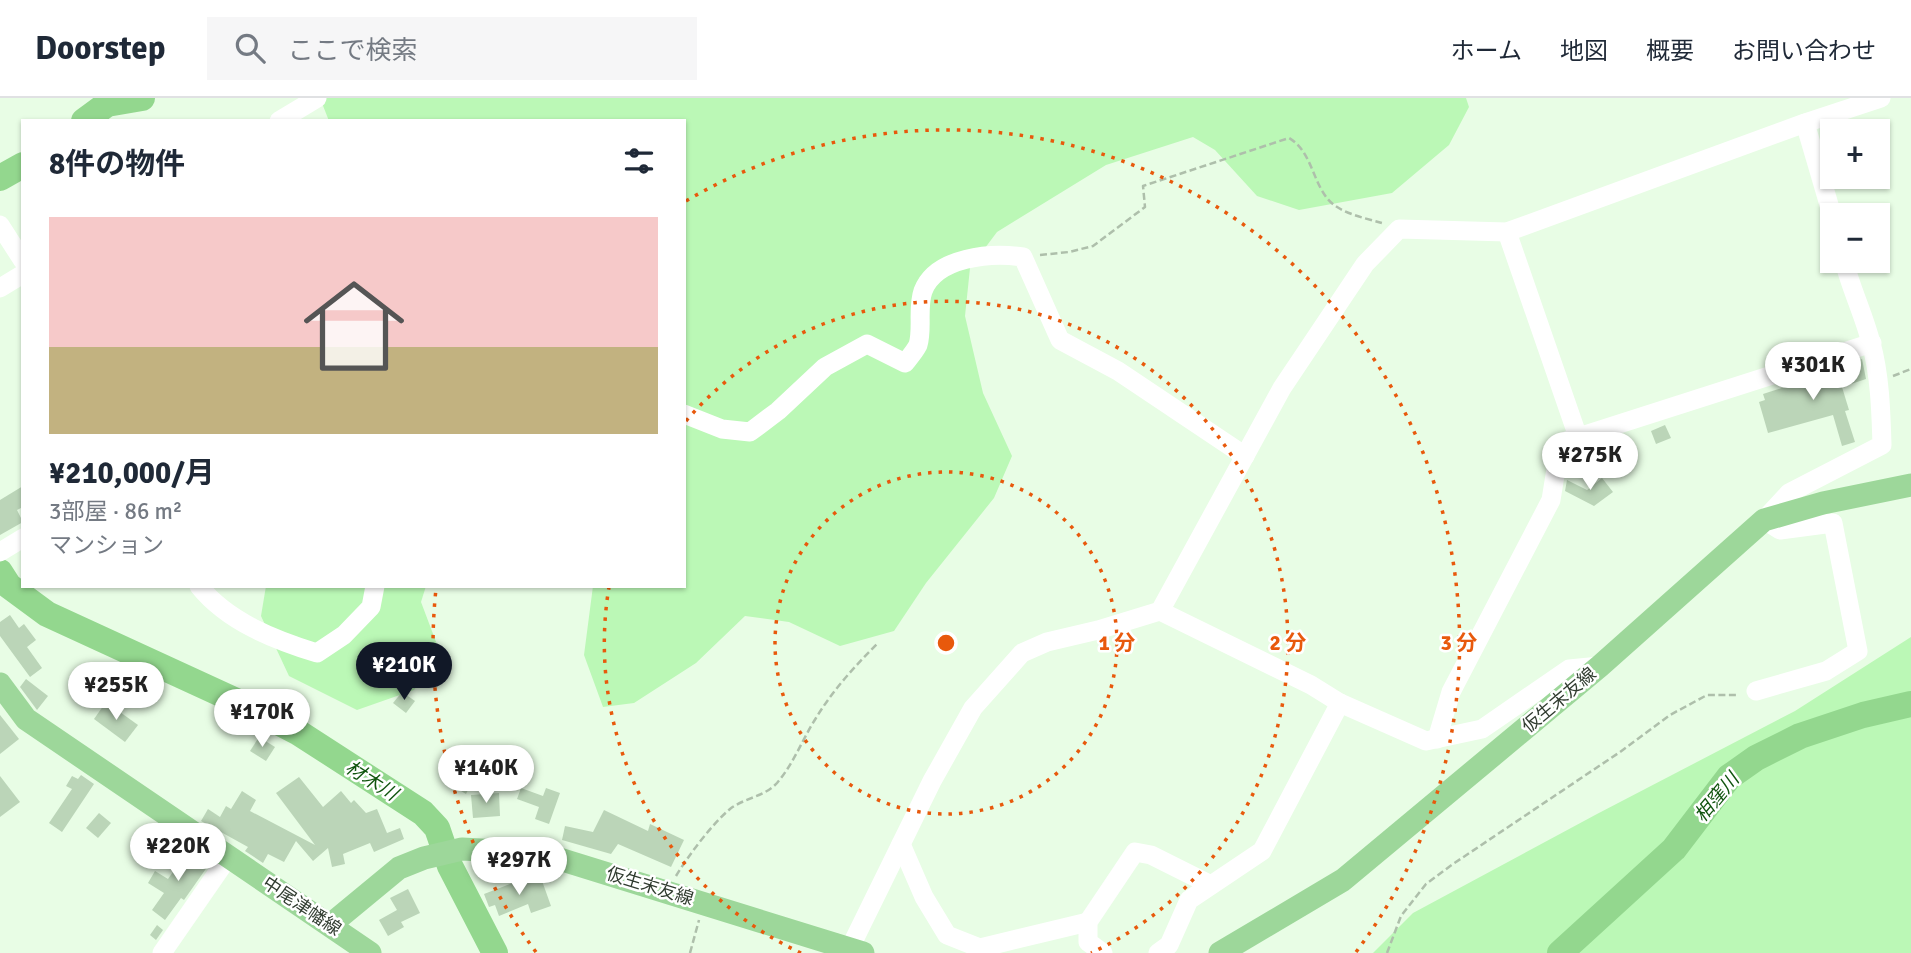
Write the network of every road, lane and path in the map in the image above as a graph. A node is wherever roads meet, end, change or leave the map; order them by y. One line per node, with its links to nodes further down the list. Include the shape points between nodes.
1 (317, 98): 3 (street)
2 (1881, 98): 4 (street)
3 (282, 119)
4 (1805, 123): 5 (street); 8 (street)
5 (1828, 203)
6 (0, 225): 10 (street)
7 (1399, 229): 8 (street); 9 (path, via 1328,200 1300,145 1289,138 1143,186 1145,207 1093,246); 17 (street, via 1365,264 1282,388)
8 (1507, 232): 16 (street)
9 (1023, 257): 15 (street, via 1000,254 935,271 923,292 918,346 905,363 867,344 825,367 751,432 722,429); 17 (street, via 1060,340 1118,372)
10 (21, 258)
11 (1847, 273): 14 (street)
12 (21, 275): 13 (street)
13 (0, 288)
14 (1872, 343): 16 (street); 19 (street, via 1882,445 1789,493)
15 (686, 415)
16 (1578, 437): 30 (street, via 1566,442 1551,500 1451,692)
17 (1245, 456): 24 (street)
18 (1911, 485): 19 (main road, 仮生末友線)
19 (1764, 520): 26 (main road, 仮生末友線); 28 (street, via 1780,530 1833,523 1858,652 1826,671)
20 (21, 539): 21 (street)
21 (0, 552)
22 (201, 588): 23 (street, via 210,600 271,639 317,653 344,635 371,607)
23 (375, 588)
24 (1160, 611): 29 (street); 31 (street, via 1022,653 974,708)
25 (878, 643): 34 (path, via 836,689 775,785 731,808)
26 (1600, 666): 30 (street, via 1569,669 1482,729); 44 (main road, 仮生末友線, via 1343,880)
27 (0, 684): 32 (main road, 中尾津幡線, via 26,719)
28 (1756, 691): 45 (path, via 1707,695 1670,715 1453,864 1426,884 1401,916)
29 (1340, 703): 30 (street, via 1426,741); 33 (street, via 1262,851)
30 (1437, 738)
31 (901, 844): 36 (street, via 947,935 980,948); 38 (street)
32 (229, 856): 37 (main road, 中尾津幡線); 39 (street)
33 (1211, 885): 36 (street, via 1151,855 1135,852); 43 (street, via 1189,900 1169,945)
34 (668, 892): 35 (main road, 仮生末友線); 37 (main road, 仮生末友線, via 540,853 462,849 399,868)
35 (704, 903): 38 (main road, 仮生末友線); 41 (path)
36 (1088, 922): 42 (street, via 1088,942)
37 (330, 925): 40 (main road, 中尾津幡線)
38 (856, 950)
39 (162, 953)
40 (370, 953)
41 (691, 953)
42 (1102, 953)
43 (1158, 953)
44 (1220, 953)
45 (1387, 953)

